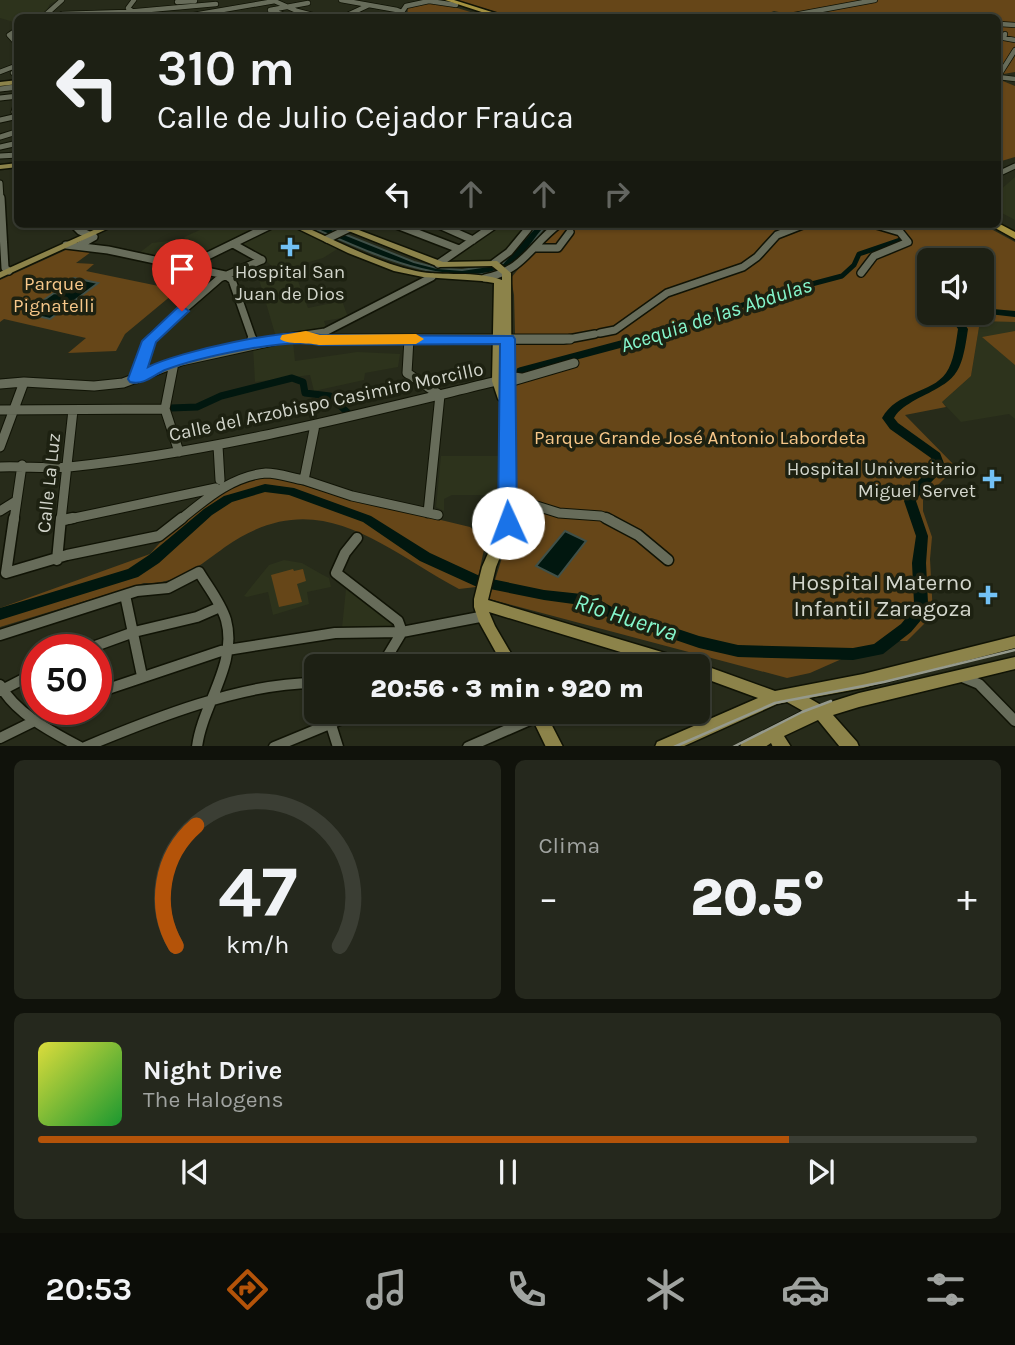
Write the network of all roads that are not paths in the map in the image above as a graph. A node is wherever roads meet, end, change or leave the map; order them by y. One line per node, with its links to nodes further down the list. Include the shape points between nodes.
1 (62, 0): 26 (street)
2 (134, 0): 21 (street)
3 (248, 0): 15 (street)
4 (302, 0): 19 (street)
5 (341, 0): 11 (street)
6 (409, 0): 20 (street, via 402,9)
7 (440, 0): 16 (highway)
8 (448, 0): 36 (highway)
9 (875, 0): 37 (street)
10 (274, 1): 12 (street); 18 (street)
11 (355, 1): 17 (street)
12 (259, 2): 14 (street); 15 (street); 22 (street)
13 (176, 3): 14 (street); 21 (street)
14 (216, 4): 15 (street); 29 (street)
15 (227, 4)
16 (456, 5): 34 (street, via 419,2 406,6); 35 (highway)
17 (367, 6): 20 (street); 32 (street)
18 (287, 7): 19 (street); 22 (street); 25 (street)
19 (313, 7): 25 (street)
20 (396, 8): 33 (street)
21 (130, 10): 23 (street); 24 (street); 28 (street)
22 (270, 10): 30 (street)
23 (64, 12): 24 (street); 27 (street)
24 (116, 13)
25 (304, 13): 31 (street)
26 (48, 14)
27 (61, 14)
28 (141, 14)
29 (187, 14)
30 (282, 14)
31 (308, 14)
32 (350, 14)
33 (402, 14)
34 (403, 14)
35 (486, 14)
36 (495, 14)
37 (800, 14)
38 (14, 32): 40 (street)
39 (1005, 34): 42 (street)
40 (9, 35): 41 (street); 43 (street)
41 (2, 36)
42 (1015, 37)
43 (14, 40)
44 (1015, 50): 45 (street)
45 (1001, 73)
46 (13, 133): 47 (street)
47 (0, 137)
48 (0, 183): 49 (street)
49 (0, 193): 50 (street)
50 (1, 221): 72 (street)
51 (77, 228): 66 (street)
52 (105, 228): 66 (main road)
53 (266, 228): 69 (street)
54 (303, 228): 67 (main road)
55 (342, 228): 64 (main road)
56 (349, 228): 64 (street)
57 (404, 228): 73 (street)
58 (446, 228): 68 (street)
59 (491, 228): 68 (street)
60 (527, 228): 76 (street)
61 (555, 228): 71 (street)
62 (795, 228): 84 (street, via 777,235 743,267 667,293 615,330 563,340)
63 (886, 228): 78 (street, via 900,232 908,242 872,255)
64 (345, 230): 67 (street); 74 (main road)
65 (570, 232): 71 (street, via 558,248)
66 (90, 235): 70 (main road)
67 (329, 238): 80 (main road, via 388,266)
68 (474, 240): 73 (street)
69 (233, 244): 75 (street); 79 (street, via 262,260)
70 (70, 246): 75 (street); 77 (main road)
71 (536, 248): 76 (street, via 519,266)
72 (2, 249): 77 (street)
73 (459, 249): 74 (street)
74 (438, 264): 76 (main road)
75 (187, 266): 79 (street)
76 (501, 268): 81 (street); 84 (main road)
77 (4, 273)
78 (861, 273)
79 (225, 275): 85 (street, via 232,280); 88 (street, via 153,336)
80 (432, 277): 81 (main road); 82 (street, via 329,330)
81 (485, 278): 84 (main road, via 500,286)
82 (306, 336): 83 (street, via 319,340); 85 (street)
83 (409, 339): 84 (street); 92 (street, via 404,361 407,373)
84 (502, 339): 89 (main road)
85 (254, 343): 86 (street)
86 (174, 363): 88 (street); 93 (street)
87 (573, 363): 89 (street, Calle del Arzobispo Casimiro Morcillo)
88 (136, 379): 90 (street, via 94,386)
89 (504, 380): 92 (street, Calle del Arzobispo Casimiro Morcillo); 107 (main road)
90 (24, 382): 91 (street); 95 (street)
91 (0, 384)
92 (440, 395): 97 (street, Calle del Arzobispo Casimiro Morcillo); 104 (street, via 433,514)
93 (165, 409): 96 (street); 100 (street)
94 (0, 410): 95 (street)
95 (13, 410): 96 (street); 99 (street)
96 (73, 410): 103 (street, Calle La Luz)
97 (315, 425): 98 (street, Calle del Arzobispo Casimiro Morcillo); 104 (street)
98 (218, 446): 100 (street, Calle del Arzobispo Casimiro Morcillo); 105 (street)
99 (0, 447)
100 (178, 452): 103 (street, Calle del Arzobispo Casimiro Morcillo)
101 (22, 465): 102 (street, Calle del Arzobispo Casimiro Morcillo); 103 (street, Calle del Arzobispo Casimiro Morcillo); 108 (street)
102 (0, 467)
103 (68, 468): 113 (street, Calle La Luz)
104 (304, 480): 105 (street, via 268,474)
105 (224, 481): 106 (street); 110 (street)
106 (193, 494): 110 (street, via 202,495); 113 (street)
107 (506, 494): 109 (street); 112 (main road); 114 (main road)
108 (16, 501): 111 (street); 116 (street, via 6,573)
109 (528, 501): 112 (street); 117 (street, via 559,513 612,520)
110 (200, 503): 116 (street, via 159,536)
111 (0, 511)
112 (509, 516): 114 (main road)
113 (63, 520): 116 (street, Calle La Luz)
114 (503, 533): 119 (main road)
115 (357, 538): 122 (street, via 336,573 398,621)
116 (57, 560)
117 (668, 560)
118 (125, 594): 120 (street, via 168,588 199,572); 121 (street); 123 (street)
119 (483, 604): 122 (street); 128 (main road); 129 (main road)
120 (220, 607): 121 (street); 126 (street)
121 (134, 632): 124 (street); 132 (street)
122 (402, 632): 126 (street, via 335,634); 127 (street)
123 (0, 635)
124 (112, 640)
125 (1015, 642): 138 (main road, via 863,681)
126 (229, 650): 132 (street); 139 (street)
127 (389, 654)
128 (506, 654)
129 (649, 654)
130 (1015, 663): 133 (main road)
131 (710, 672): 138 (main road)
132 (142, 676): 136 (street)
133 (981, 678): 141 (main road, via 956,676); 142 (street)
134 (21, 679): 137 (street)
135 (304, 683): 139 (street)
136 (112, 687)
137 (1, 688): 140 (street)
138 (781, 696): 141 (main road); 159 (main road)
139 (207, 702): 153 (street, via 152,718); 154 (street)
140 (21, 706)
141 (821, 712): 150 (main road); 151 (main road)
142 (1015, 721)
143 (317, 724): 155 (street)
144 (330, 724): 156 (street)
145 (517, 724): 157 (street)
146 (543, 724): 158 (main road)
147 (24, 725): 149 (street)
148 (45, 725): 152 (street)
149 (0, 738)
150 (778, 740): 160 (main road)
151 (845, 743)
152 (81, 746)
153 (85, 746)
154 (197, 746)
155 (276, 746)
156 (338, 746)
157 (470, 746)
158 (554, 746)
159 (665, 746)
160 (752, 746)

